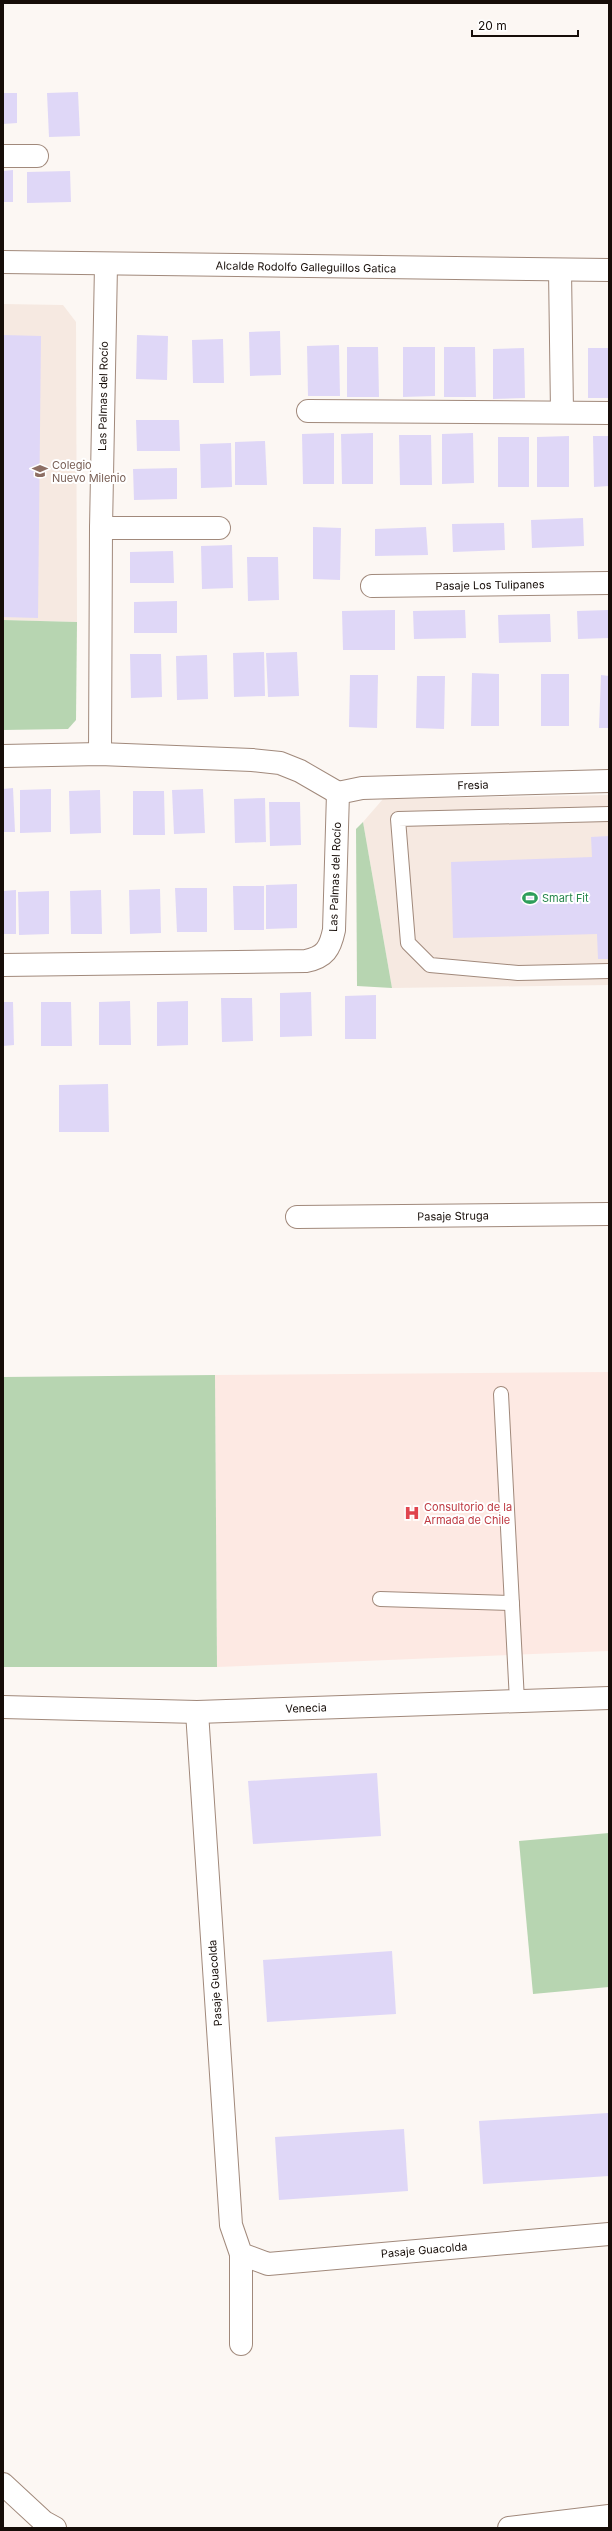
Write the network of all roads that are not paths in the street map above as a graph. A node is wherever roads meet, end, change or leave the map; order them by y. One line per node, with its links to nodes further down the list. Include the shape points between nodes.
1 (3, 156): 2 (street)
2 (37, 156)
3 (3, 262): 4 (street, Alcalde Rodolfo Galleguillos Gatica)
4 (106, 265): 5 (street, Alcalde Rodolfo Galleguillos Gatica); 10 (street, Las Palmas del Rocío)
5 (560, 270): 6 (street, Alcalde Rodolfo Galleguillos Gatica); 8 (street)
6 (609, 270)
7 (308, 410): 8 (street)
8 (562, 412): 9 (street)
9 (609, 413)
10 (100, 528): 11 (street); 14 (street, Las Palmas del Rocío)
11 (219, 528)
12 (609, 583): 13 (street, Pasaje Los Tulipanes)
13 (372, 586)
14 (100, 754): 15 (street); 17 (street, via 244,759 280,763)
15 (3, 756)
16 (609, 781): 17 (street, Fresia, via 362,788)
17 (338, 792): 19 (street, Las Palmas del Rocío, via 334,930 331,944 325,954 316,959)
18 (609, 814): 20 (lane, via 398,819 408,943 430,965 518,973)
19 (3, 965)
20 (609, 971)
21 (609, 1214): 22 (street, Pasaje Struga)
22 (297, 1218)
23 (501, 1394): 25 (lane)
24 (380, 1599): 25 (lane)
25 (512, 1603): 27 (lane)
26 (609, 1698): 27 (street, Venecia)
27 (517, 1701): 29 (street, Venecia)
28 (3, 1707): 29 (street, Venecia)
29 (197, 1712): 31 (street, Pasaje Guacolda, via 232,2225)
30 (609, 2234): 31 (street, Pasaje Guacolda, via 268,2264)
31 (242, 2254): 32 (street, Pasaje Guacolda)
32 (242, 2344)
33 (3, 2484): 35 (street, via 44,2522)
34 (609, 2516): 36 (street)
35 (55, 2528)
36 (509, 2528)

